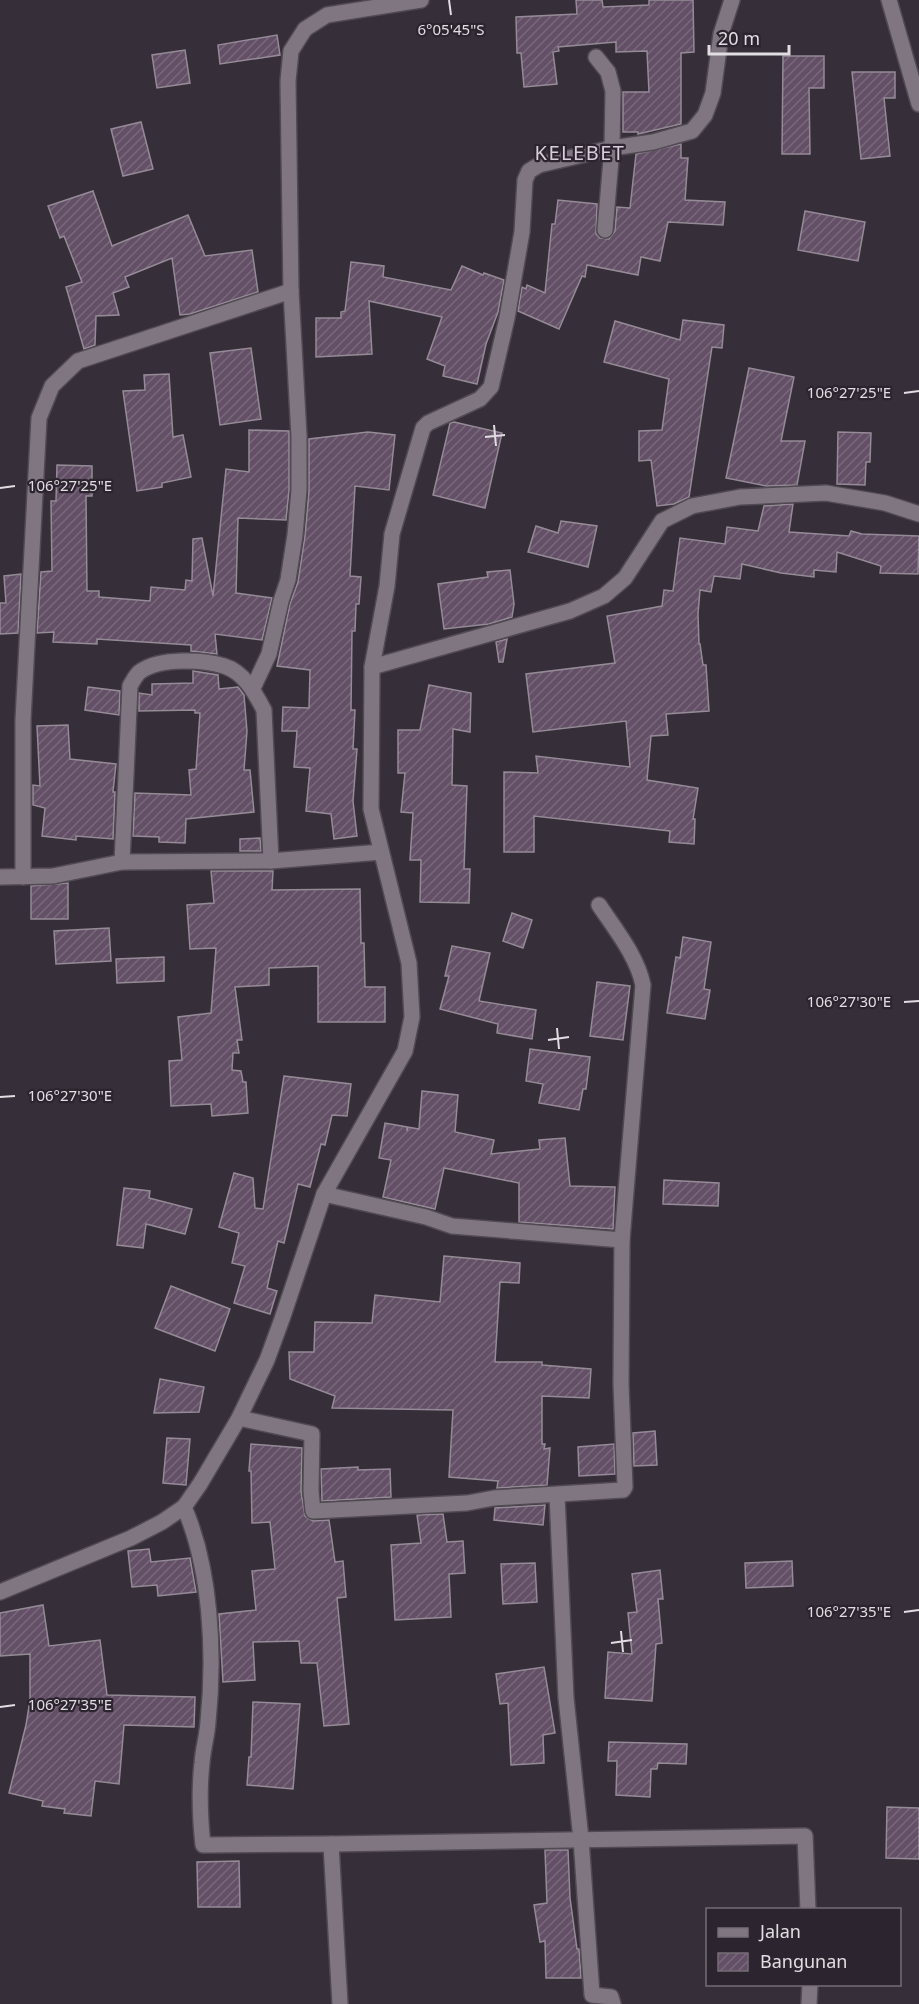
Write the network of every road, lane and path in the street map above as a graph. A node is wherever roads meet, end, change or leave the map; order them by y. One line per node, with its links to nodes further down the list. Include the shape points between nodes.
1 (421, 0): 8 (street, via 327,15 305,29 291,51)
2 (732, 0): 6 (street, via 705,115 692,131)
3 (889, 0): 5 (street)
4 (596, 57): 6 (street, via 608,72 613,91)
5 (919, 104)
6 (612, 148): 7 (street); 10 (street, via 539,165 529,171 507,318 490,387 480,399 423,428 392,534)
7 (605, 230)
8 (291, 291): 11 (street, via 299,436 295,536 269,654); 16 (street, via 78,361 52,386 39,418 23,720)
9 (919, 514): 10 (street, via 885,503 826,493 740,498 692,506 662,521 626,578 604,597)
10 (372, 667): 12 (street, via 371,809)
11 (253, 688): 13 (street, via 264,710); 14 (street, via 225,666 182,661 139,671 130,686)
12 (381, 852): 13 (street); 18 (street, via 409,963 412,1017 405,1050)
13 (271, 861): 14 (street)
14 (122, 862): 16 (street, via 53,876)
15 (0, 877): 16 (street)
16 (23, 877)
17 (599, 905): 19 (street, via 635,962 643,985)
18 (324, 1194): 19 (street, via 452,1226); 20 (street, via 267,1360)
19 (622, 1240): 21 (street, via 625,1487 618,1491)
20 (239, 1418): 21 (street, via 312,1434 313,1510); 22 (street)
21 (556, 1495): 24 (street, via 566,1698)
22 (184, 1507): 23 (street, via 131,1538); 25 (street, via 200,1554 211,1657 200,1797 203,1845)
23 (0, 1592)
24 (581, 1839): 25 (street); 26 (street, via 805,1836); 29 (street, via 592,1995 611,1997)
25 (332, 1844): 28 (street)
26 (808, 1908)
27 (810, 1986): 30 (street)
28 (340, 2004)
29 (613, 2004)
30 (810, 2004)

